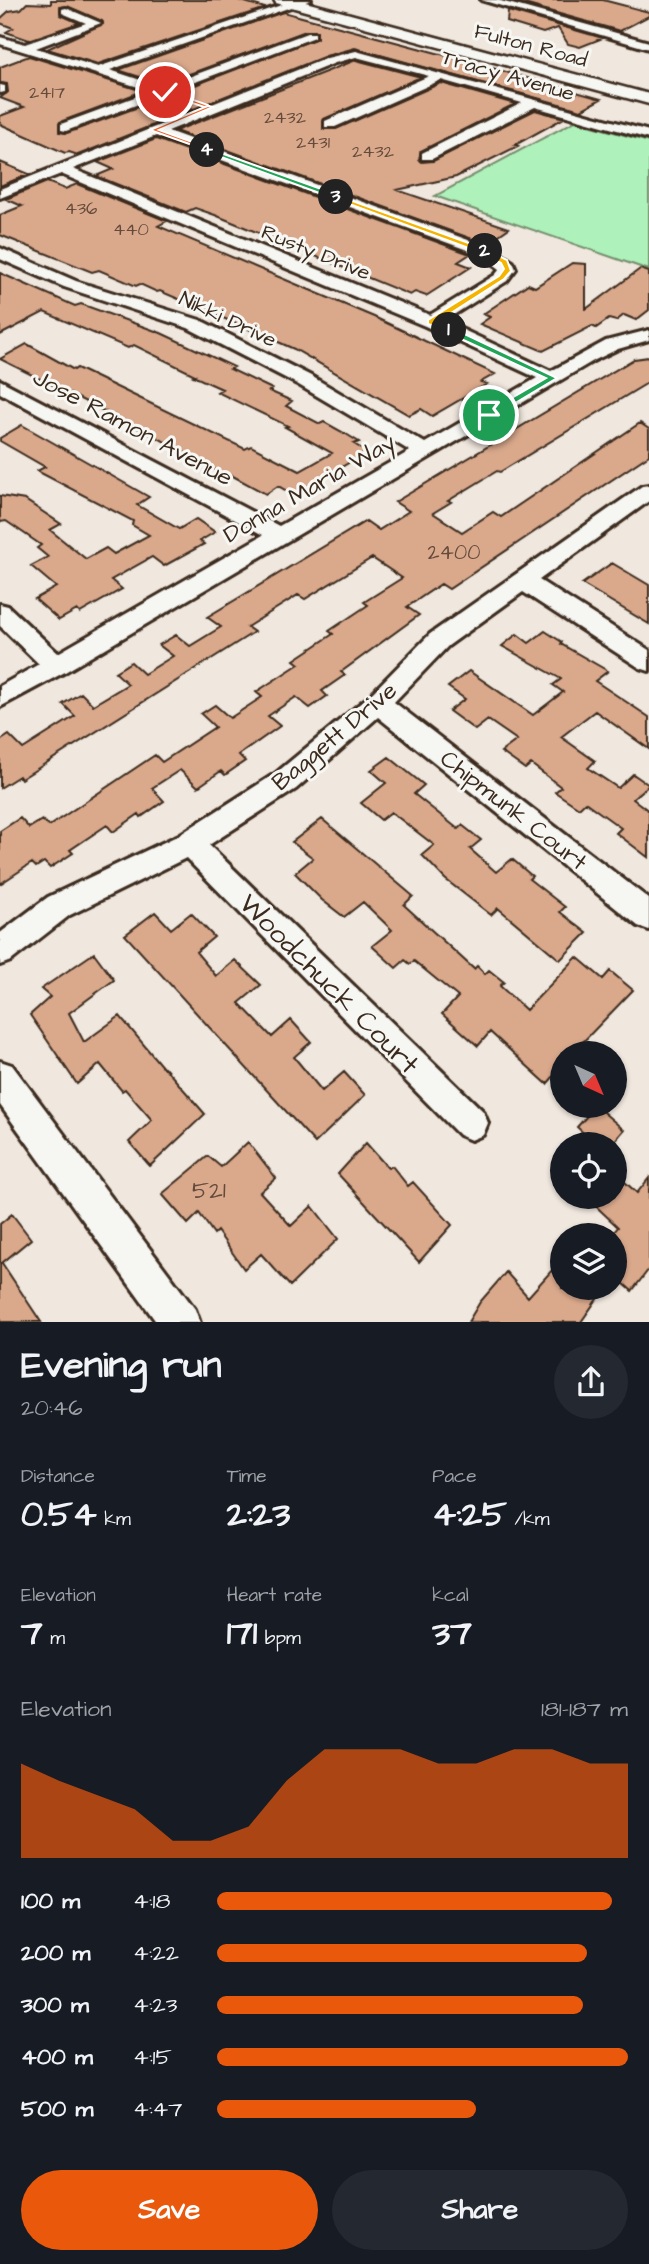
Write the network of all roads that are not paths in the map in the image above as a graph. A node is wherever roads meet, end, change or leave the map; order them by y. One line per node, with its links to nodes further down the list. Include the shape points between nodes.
1 (486, 0): 4 (street)
2 (514, 0): 4 (street)
3 (299, 1): 11 (street); 13 (main road, Fulton Road); 15 (main road, Fulton Road)
4 (502, 4): 8 (street)
5 (66, 11): 9 (street, via 96,23)
6 (311, 35): 14 (street)
7 (0, 40): 9 (street)
8 (646, 43)
9 (23, 48): 10 (street); 11 (street)
10 (0, 57)
11 (99, 70): 14 (street)
12 (440, 76): 16 (street, Tracy Avenue); 17 (street, Tracy Avenue, via 356,54); 18 (street)
13 (649, 91)
14 (165, 92): 17 (street); 19 (street)
15 (649, 99)
16 (534, 102): 21 (street, Tracy Avenue); 22 (street)
17 (199, 103): 20 (street)
18 (330, 124)
19 (66, 128)
20 (153, 130): 23 (street); 26 (street, via 487,252 507,265 501,278)
21 (649, 135)
22 (427, 156)
23 (62, 170): 24 (street); 26 (street, Rusty Drive)
24 (0, 194)
25 (0, 253): 30 (street, Nikki Drive, via 70,284 194,324 304,380)
26 (431, 322): 28 (street, Rusty Drive)
27 (649, 335): 28 (street, Donna Maria Way, via 612,345)
28 (552, 378): 30 (street, Donna Maria Way)
29 (5, 394): 32 (street, Jose Ramon Avenue)
30 (426, 452): 32 (street, Donna Maria Way)
31 (649, 491): 33 (street, Baggett Drive)
32 (279, 535): 36 (street, Donna Maria Way)
33 (523, 581): 35 (street); 38 (street, Baggett Drive, via 439,640)
34 (0, 612): 36 (street)
35 (649, 663)
36 (56, 666): 37 (street, Donna Maria Way)
37 (0, 698)
38 (378, 703): 39 (street, Baggett Drive, via 286,781); 40 (street, Chipmunk Court)
39 (189, 843): 41 (street, Baggett Drive, via 59,906); 43 (street, Woodchuck Court)
40 (649, 917)
41 (0, 951)
42 (0, 1077): 44 (street)
43 (471, 1123)
44 (181, 1322)

